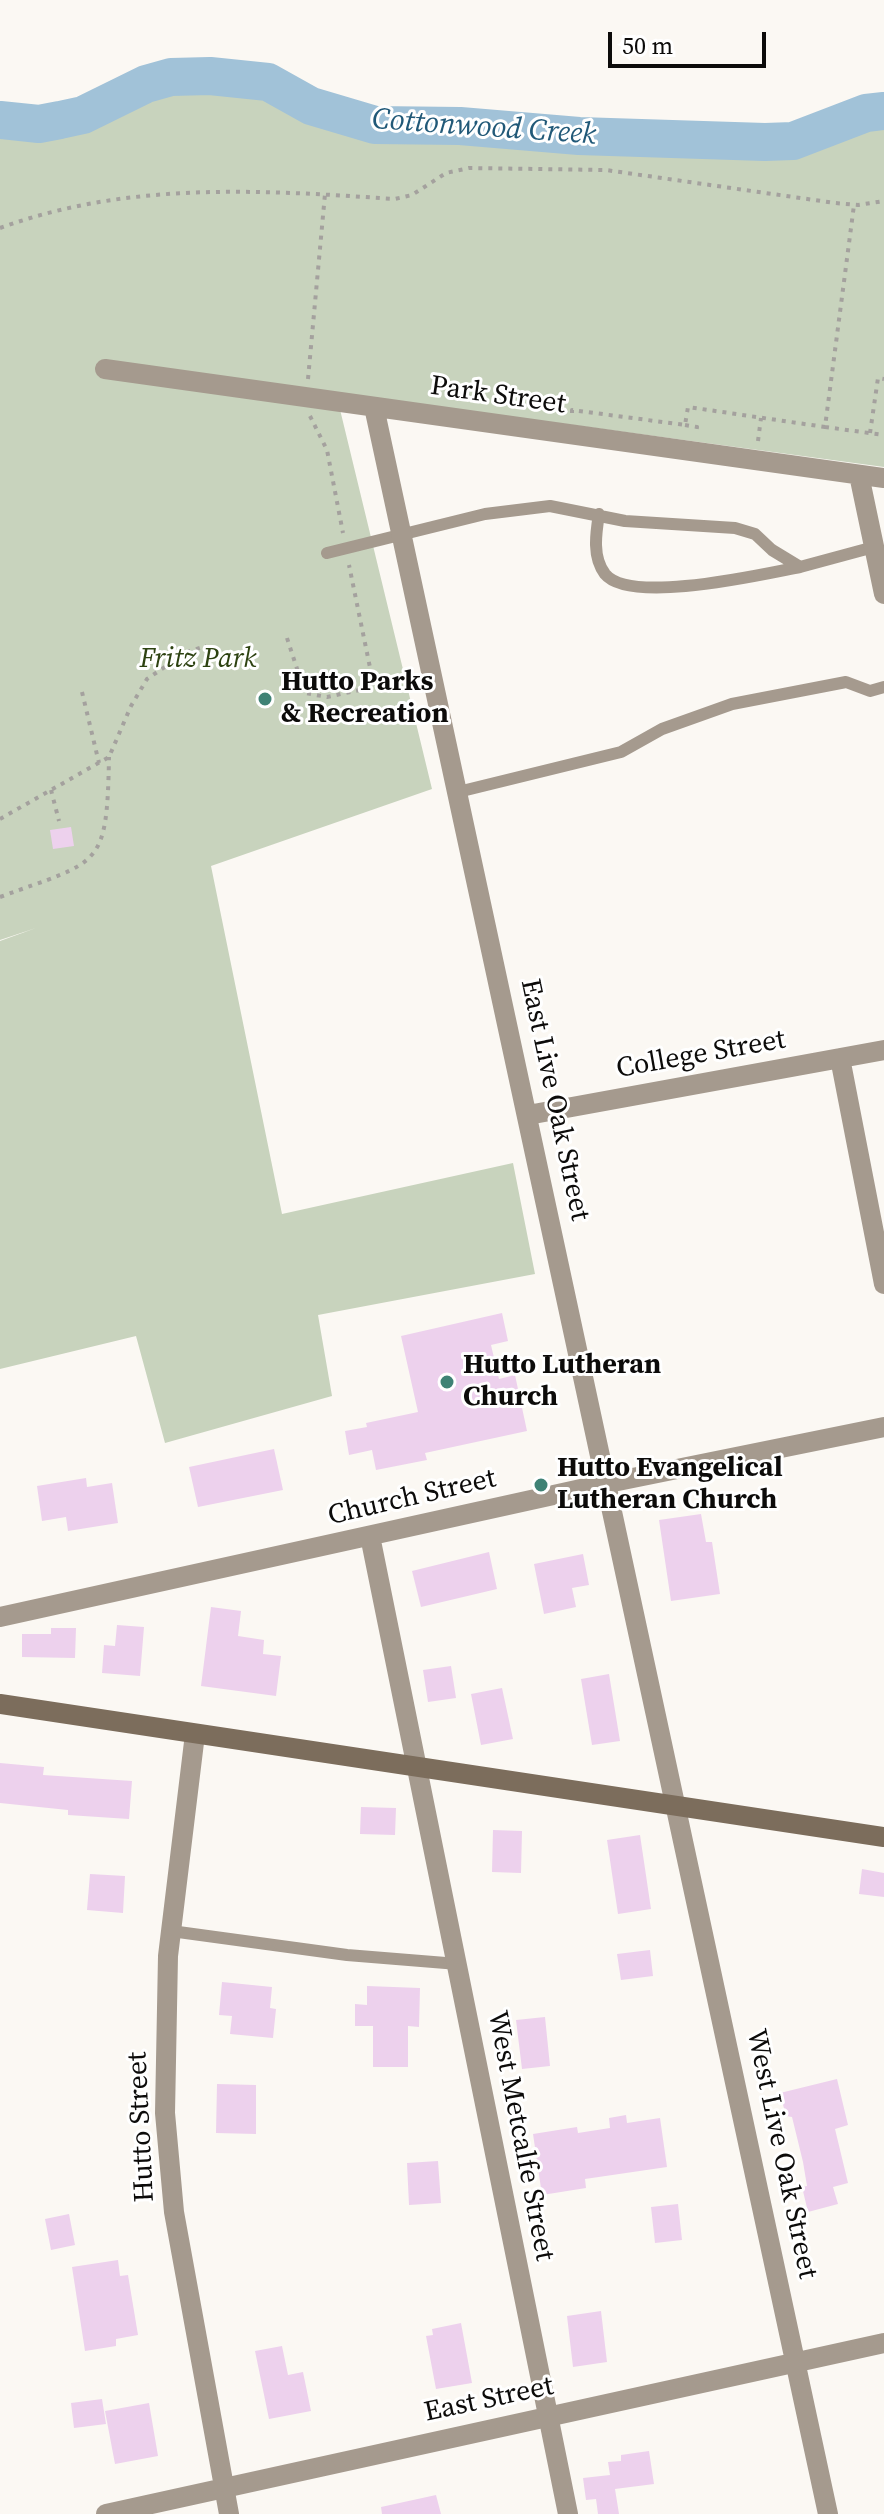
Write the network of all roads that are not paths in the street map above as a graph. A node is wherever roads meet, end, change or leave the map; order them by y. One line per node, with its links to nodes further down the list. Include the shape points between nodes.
1 (105, 369): 2 (street, Park Street)
2 (374, 407): 3 (street, Park Street); 6 (street, East Live Oak Street)
3 (859, 475): 4 (street, Park Street); 7 (street)
4 (884, 478)
5 (599, 514): 6 (lane, via 550,506 485,514); 9 (lane, via 625,521 735,528 755,534); 9 (lane, via 598,559 606,576 626,586 711,584)
6 (402, 536): 8 (lane); 12 (street, East Live Oak Street)
7 (874, 547): 9 (lane); 10 (street)
8 (327, 553)
9 (800, 567)
10 (884, 594)
11 (884, 687): 12 (lane, via 870,691 846,682 732,704 662,729 621,752)
12 (458, 792): 15 (street, East Live Oak Street)
13 (884, 1050): 14 (street, College Street)
14 (840, 1058): 15 (street, College Street); 16 (street)
15 (528, 1115): 18 (street, East Live Oak Street)
16 (884, 1284)
17 (884, 1427): 18 (street, Church Street)
18 (608, 1483): 19 (street, Church Street); 24 (street, East Live Oak Street)
19 (370, 1536): 20 (street, Church Street); 23 (street, West Metcalfe Street)
20 (0, 1617)
21 (0, 1704): 22 (main road)
22 (195, 1734): 23 (main road); 26 (street, Hutto Street)
23 (420, 1767): 24 (main road); 27 (street, West Metcalfe Street)
24 (678, 1806): 25 (main road); 29 (street, West Live Oak Street)
25 (884, 1837)
26 (171, 1931): 27 (lane); 31 (street, Hutto Street, via 166,2127 174,2212)
27 (458, 1964): 30 (street, West Metcalfe Street)
28 (884, 2343): 29 (street, East Street)
29 (796, 2362): 30 (street, East Street); 35 (street, West Live Oak Street)
30 (546, 2416): 31 (street, East Street); 34 (street, West Metcalfe Street)
31 (223, 2486): 32 (street, East Street); 33 (street, Hutto Street)
32 (106, 2514)
33 (229, 2514)
34 (568, 2514)
35 (828, 2514)

